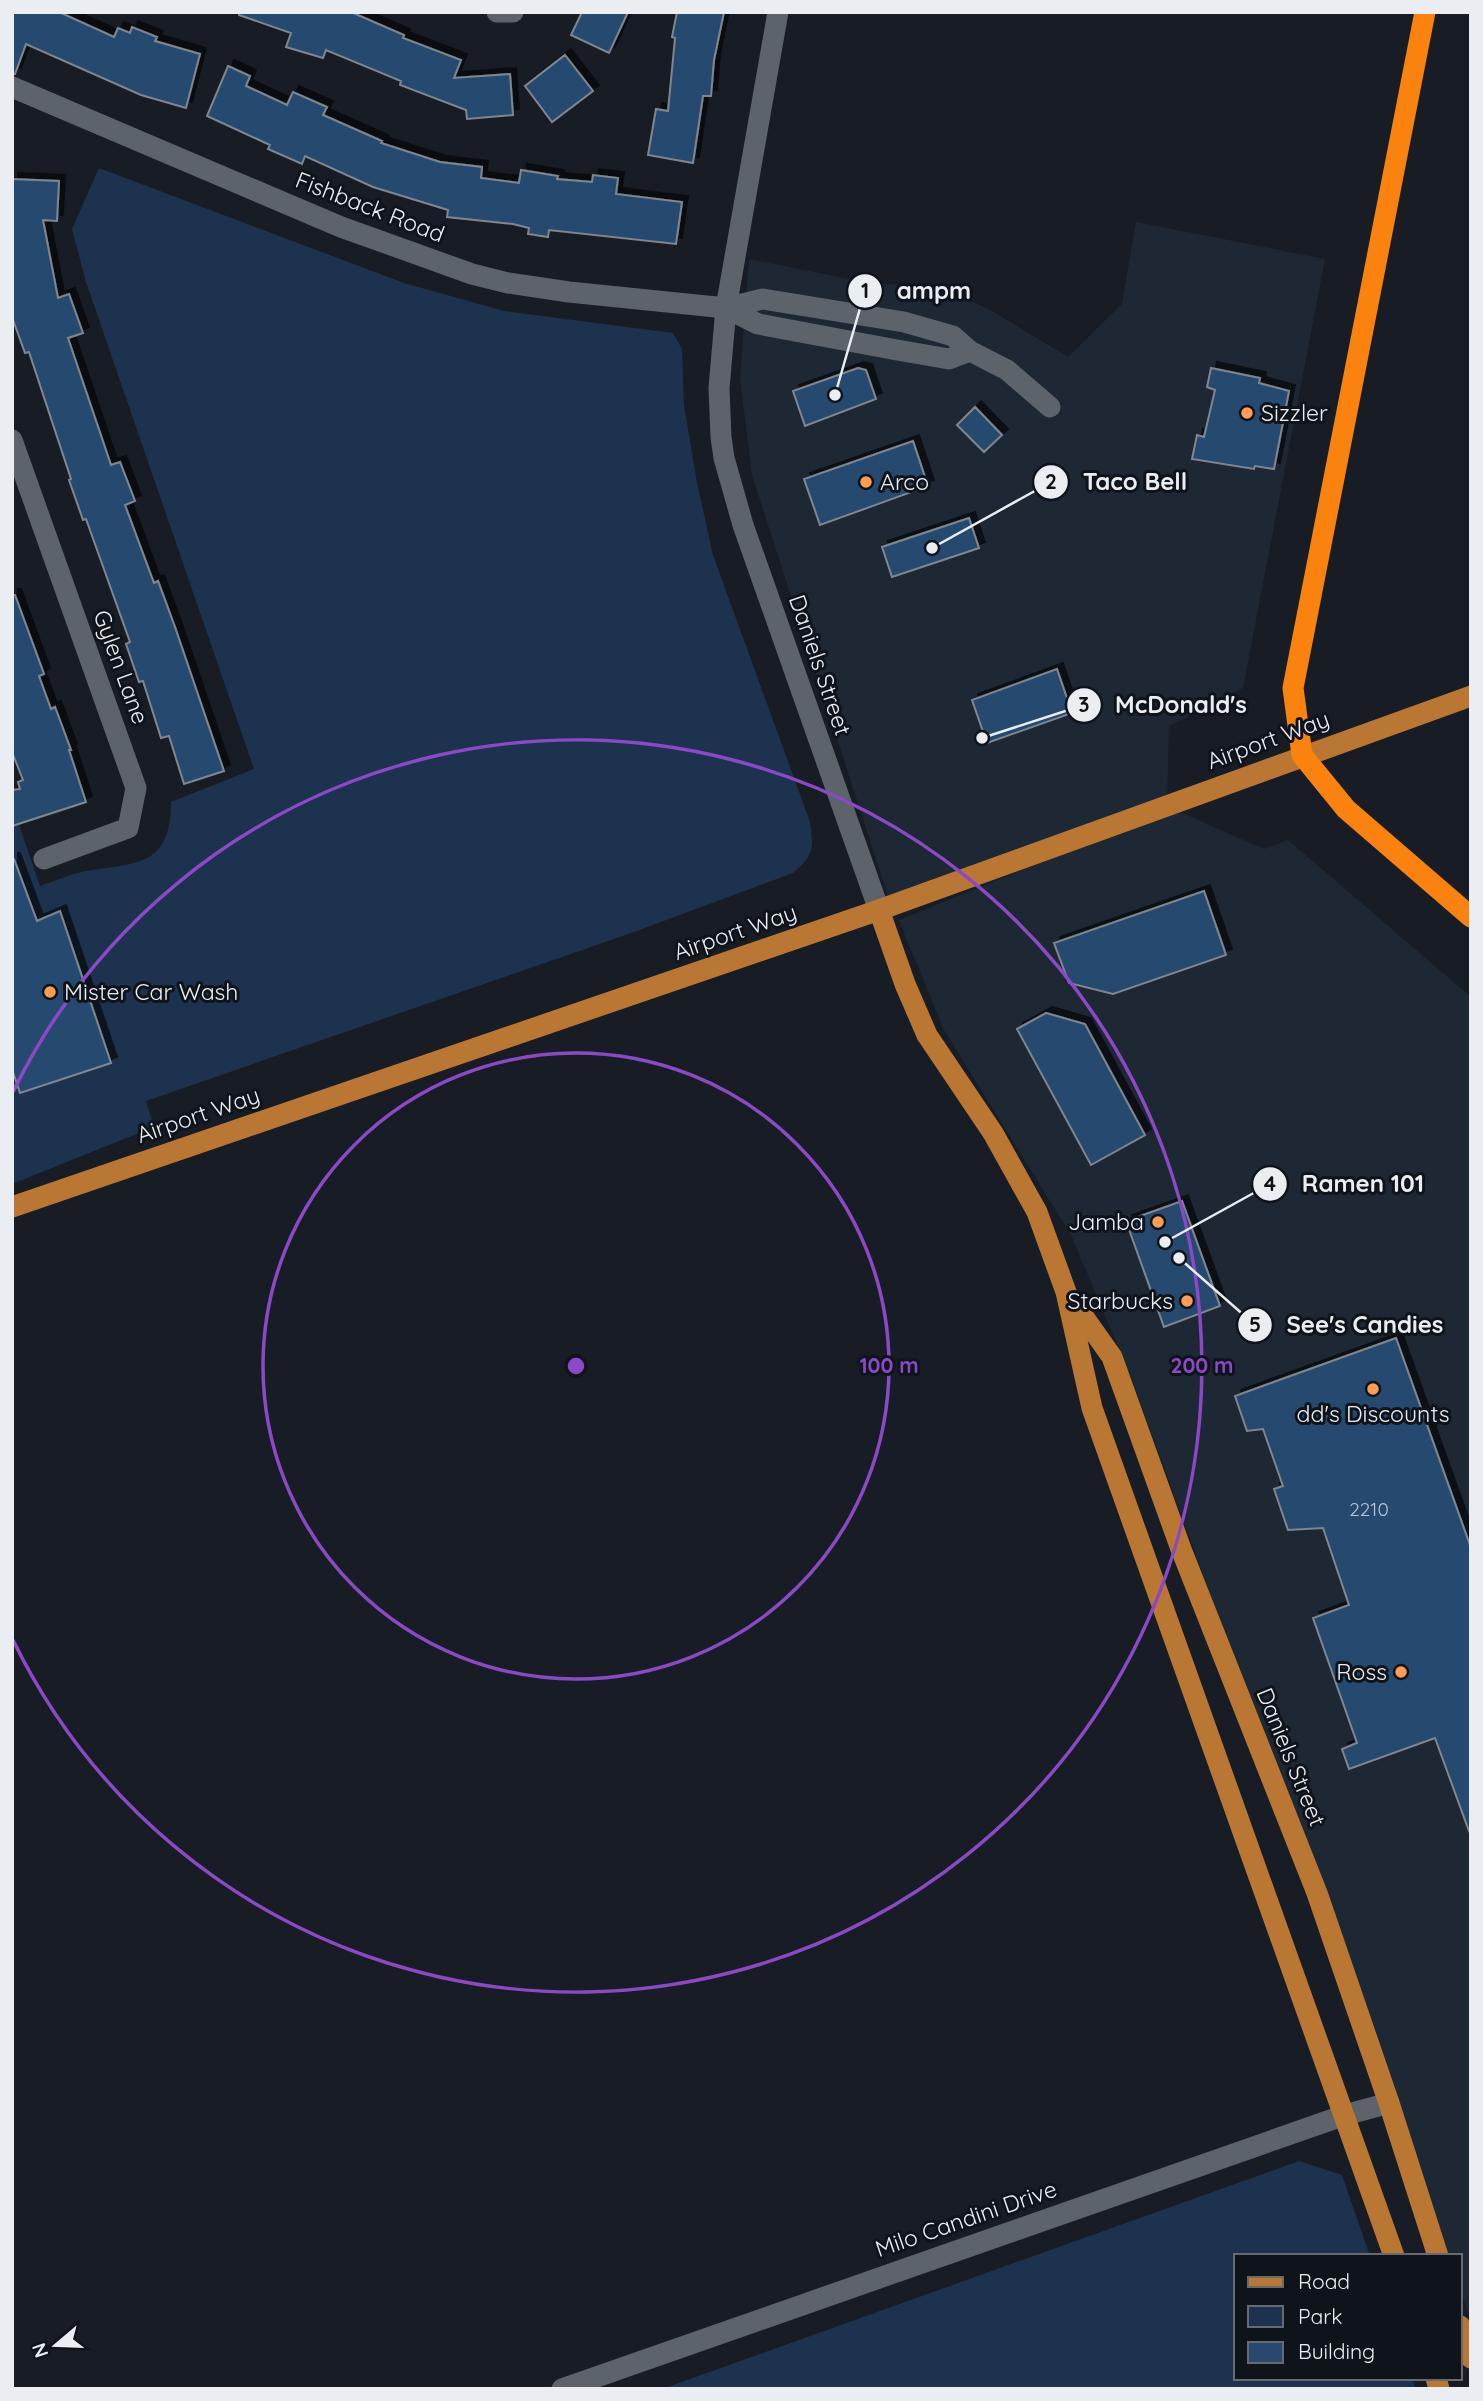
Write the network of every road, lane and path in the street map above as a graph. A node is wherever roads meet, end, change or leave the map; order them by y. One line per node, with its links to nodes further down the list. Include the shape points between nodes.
1 (497, 12): 2 (street)
2 (513, 12)
3 (778, 12): 6 (street, Daniels Street)
4 (1425, 12): 10 (highway, via 1293,688)
5 (12, 88): 6 (street, Fishback Road, via 341,227 472,274 569,292)
6 (726, 308): 7 (street, Fishback Road, via 758,324 897,350 949,359 970,351 1007,370); 12 (street, Daniels Street, via 719,388 724,458 743,525)
7 (1050, 407)
8 (12, 440): 11 (street, Gylen Lane, via 136,788 128,828)
9 (1471, 696): 10 (main road, Airport Way)
10 (1302, 755): 12 (main road, Airport Way); 13 (highway, via 1346,809)
11 (44, 859)
12 (879, 910): 14 (main road, Airport Way); 15 (main road, Daniels Street, via 927,1035 993,1133 1037,1212)
13 (1471, 917)
14 (12, 1207)
15 (1066, 1292): 16 (main road, Daniels Street, via 1112,1357 1181,1549 1317,1893); 17 (main road, Daniels Street, via 1092,1408)
16 (1389, 2103): 17 (street, Milo Candini Drive); 19 (main road, Daniels Street)
17 (1345, 2115): 18 (main road, Daniels Street); 22 (street, Milo Candini Drive)
18 (1393, 2254)
19 (1437, 2254)
20 (1462, 2332): 21 (main road)
21 (1471, 2358)
22 (562, 2389)

